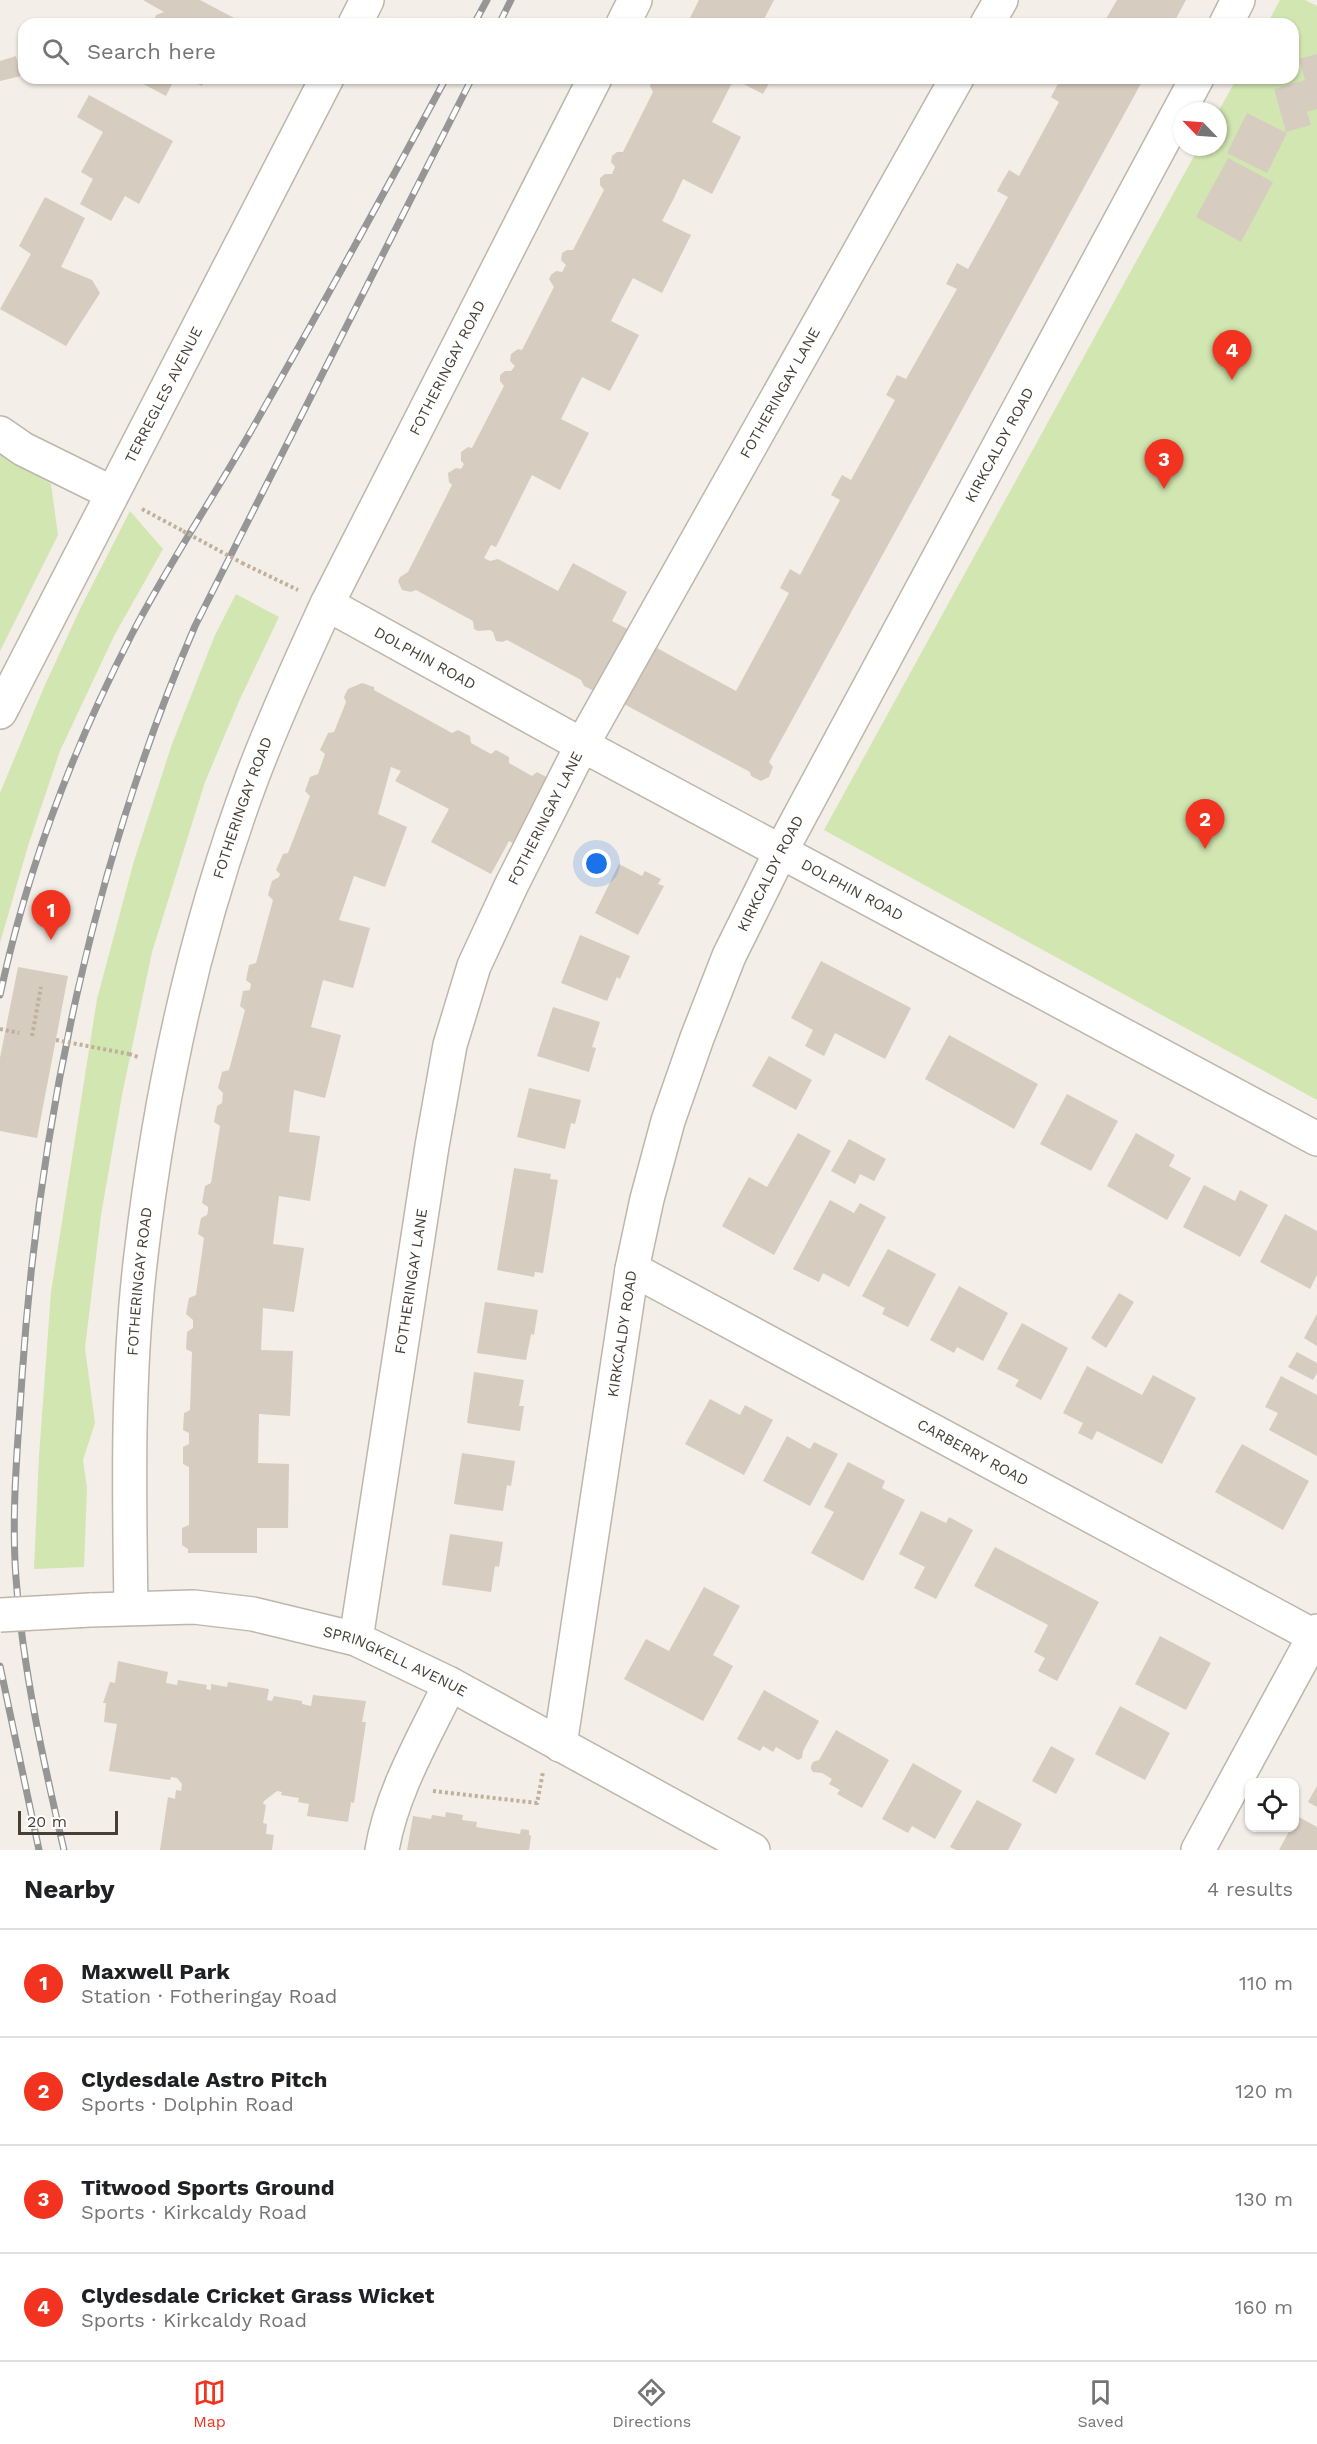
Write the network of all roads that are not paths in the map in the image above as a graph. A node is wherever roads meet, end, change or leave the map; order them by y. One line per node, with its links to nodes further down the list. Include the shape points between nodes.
1 (367, 0): 5 (street)
2 (635, 0): 6 (street)
3 (1001, 0): 7 (street)
4 (1238, 0): 8 (street)
5 (358, 18)
6 (626, 18)
7 (990, 18)
8 (1229, 18)
9 (324, 84): 14 (street, TERREGLES AVENUE)
10 (592, 84): 15 (street, FOTHERINGAY ROAD)
11 (954, 84): 17 (street, FOTHERINGAY LANE)
12 (1194, 84): 18 (street, KIRKCALDY ROAD)
13 (0, 433): 14 (street)
14 (112, 493): 16 (street, TERREGLES AVENUE)
15 (327, 604): 17 (street, DOLPHIN ROAD); 21 (street, FOTHERINGAY ROAD, via 270,734 238,820 200,945 171,1064 141,1255 132,1353 128,1458)
16 (0, 712)
17 (582, 745): 18 (street, DOLPHIN ROAD); 24 (street, FOTHERINGAY LANE, via 474,966 450,1045)
18 (781, 851): 19 (street, DOLPHIN ROAD); 20 (street, KIRKCALDY ROAD, via 729,956 697,1038 668,1121)
19 (1317, 1139)
20 (632, 1269): 23 (street, CARBERRY ROAD); 26 (street, KIRKCALDY ROAD)
21 (130, 1607): 22 (street, SPRINGKELL AVENUE, bridge); 24 (street, SPRINGKELL AVENUE, via 194,1607 253,1614)
22 (0, 1615)
23 (1316, 1634): 29 (street)
24 (356, 1639): 25 (street, SPRINGKELL AVENUE)
25 (450, 1684): 26 (street, SPRINGKELL AVENUE); 27 (street, via 400,1787)
26 (555, 1742): 28 (street, SPRINGKELL AVENUE)
27 (382, 1850)
28 (753, 1850)
29 (1198, 1850)

